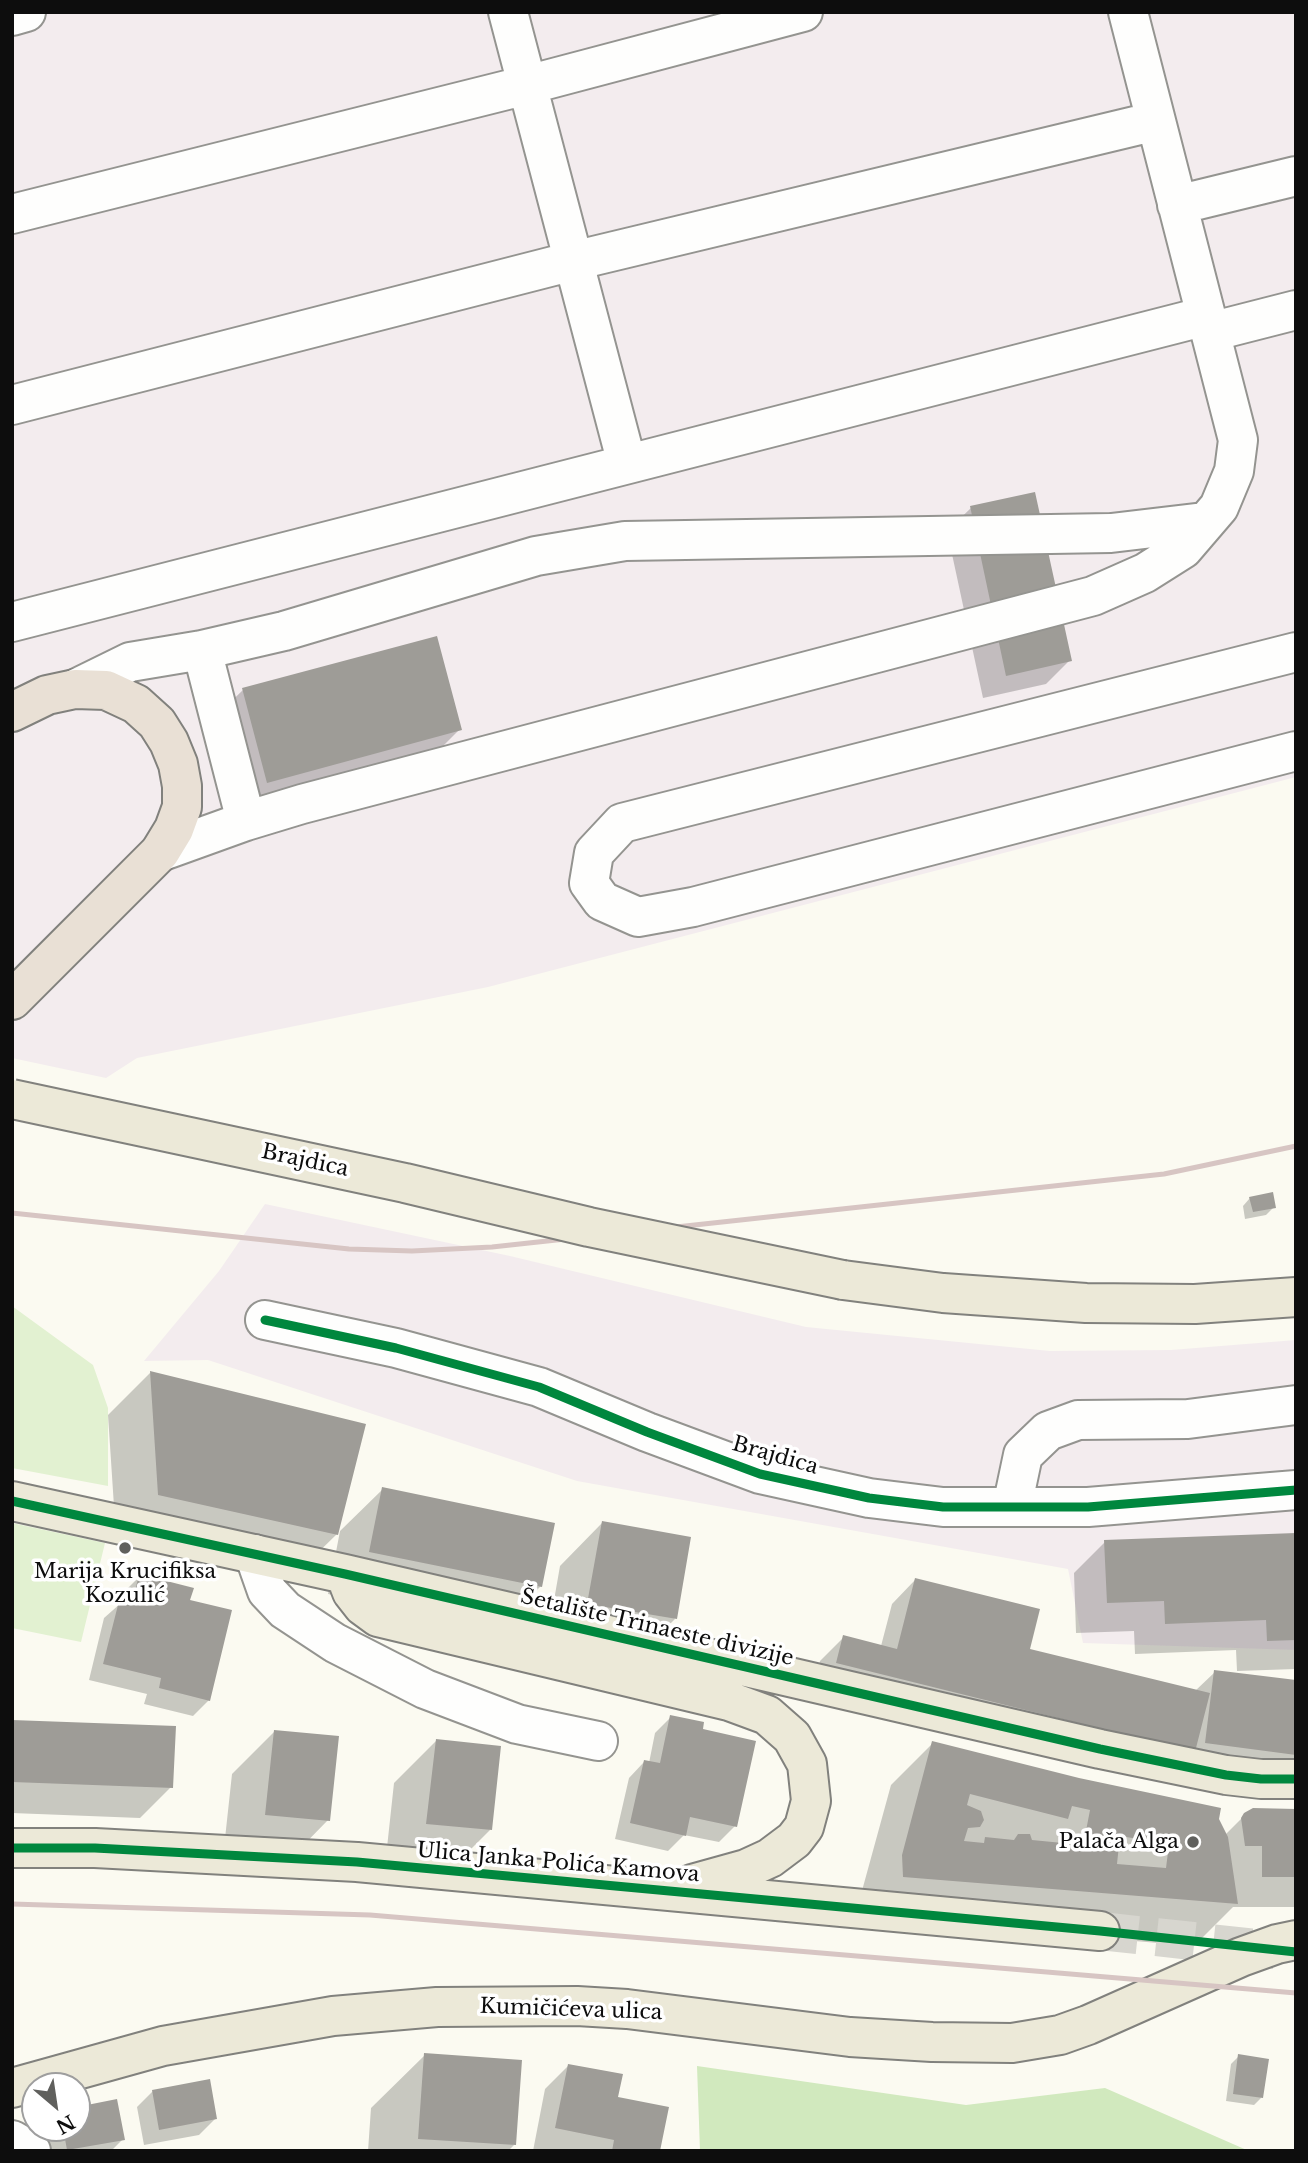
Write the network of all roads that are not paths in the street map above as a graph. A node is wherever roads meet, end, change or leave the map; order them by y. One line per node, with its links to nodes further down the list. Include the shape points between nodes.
1 (26, 12): 5 (street)
2 (508, 12): 6 (street)
3 (803, 12): 6 (street)
4 (1128, 12): 7 (street)
5 (12, 16)
6 (527, 85): 10 (street); 11 (street)
7 (1156, 121): 9 (street); 11 (street)
8 (1296, 176): 9 (street)
9 (1177, 205): 13 (street)
10 (12, 214)
11 (573, 261): 14 (street); 15 (street)
12 (1296, 310): 13 (street)
13 (1208, 324): 15 (street); 16 (street, via 1238,440 1234,471 1219,507)
14 (12, 405)
15 (627, 464): 17 (street)
16 (1204, 522): 18 (street, via 1111,533 625,541 536,556 293,629); 23 (street, via 1174,555 1093,596)
17 (12, 622)
18 (202, 650): 20 (street, via 130,662); 23 (street)
19 (1296, 652): 22 (street, via 622,823 594,853 589,883 602,901 638,917 693,907)
20 (75, 688): 21 (highway); 24 (highway, via 106,690 136,704 169,742 183,786 182,807)
21 (12, 712)
22 (1296, 751)
23 (246, 821): 24 (street)
24 (160, 852): 25 (highway)
25 (12, 1000)
26 (12, 1100): 27 (main road, Brajdica, bridge, via 843,1280 943,1293 1086,1303 1195,1304)
27 (1296, 1297)
28 (265, 1320): 32 (street, Brajdica, via 396,1348 539,1387 760,1474 869,1498 943,1507)
29 (1296, 1405): 32 (street, via 1188,1419 1078,1420 1058,1427 1023,1455)
30 (1296, 1490): 32 (street, Brajdica, via 1088,1507)
31 (12, 1501): 33 (main road, Šetalište Trinaeste divizije)
32 (1013, 1507)
33 (254, 1554): 34 (main road, Šetalište Trinaeste divizije); 35 (street, via 267,1591 285,1610 335,1643 425,1689 517,1724)
34 (345, 1574): 36 (main road, Šetalište Trinaeste divizije, via 1126,1755 1226,1775); 38 (main road, via 352,1592 378,1617 729,1701 767,1715 792,1737 807,1764 811,1801 804,1827 794,1840 746,1869)
35 (597, 1741)
36 (1296, 1779)
37 (12, 1848): 38 (main road, Ulica Janka Polića Kamova, via 357,1862)
38 (663, 1890): 39 (main road, Ulica Janka Polića Kamova)
39 (1100, 1931)
40 (1296, 1940): 41 (main road, Kumičićeva ulica, via 1241,1956 1060,2035 1012,2043 850,2036 627,2009 437,2007 333,2017 163,2046)
41 (12, 2088)
42 (12, 2140): 43 (street)
43 (31, 2151)

